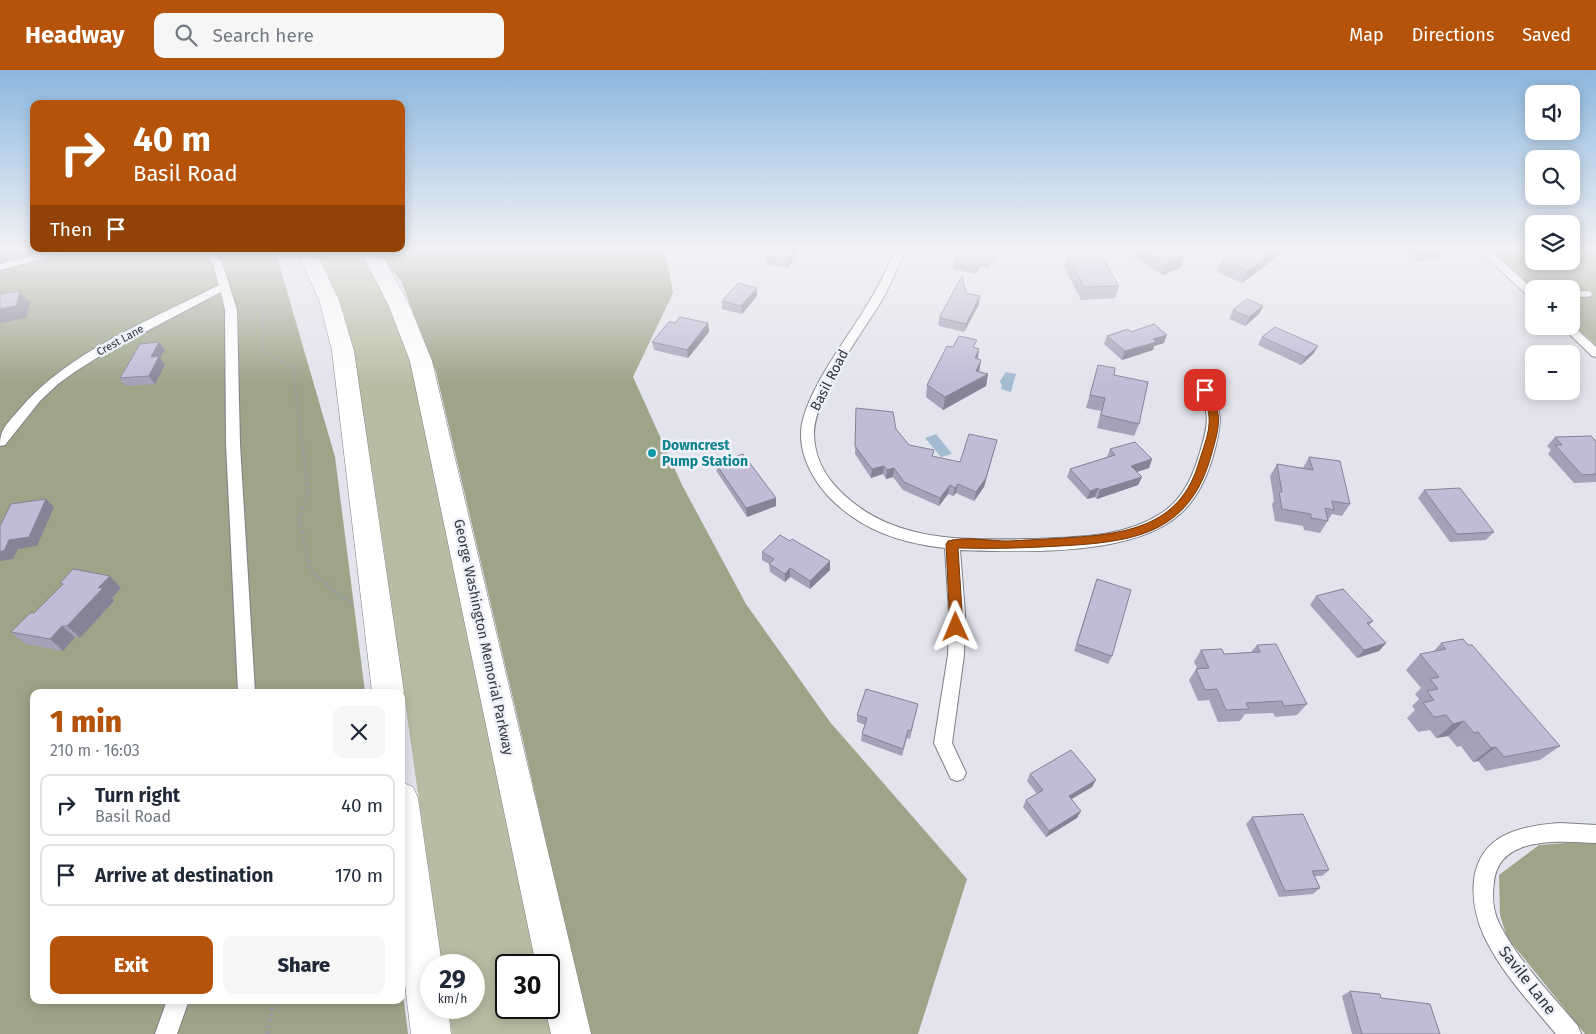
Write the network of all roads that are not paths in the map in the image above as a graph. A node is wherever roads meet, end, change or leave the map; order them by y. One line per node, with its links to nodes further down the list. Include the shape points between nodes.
1 (208, 295): 9 (street, Crest Lane, via 72,368 36,398)
2 (228, 295): 11 (street)
3 (328, 295): 12 (highway, via 343,351)
4 (395, 295): 19 (highway, George Washington Memorial Parkway, via 421,361 440,437)
5 (878, 295): 10 (street, Basil Road, via 812,408 808,441 812,459 820,477 850,510 893,532 918,540)
6 (1577, 335): 7 (street)
7 (1596, 353)
8 (1200, 384): 10 (street, Basil Road, via 1212,404 1215,416 1213,434 1194,488 1167,517 1151,527 1106,540)
9 (0, 442)
10 (952, 544): 13 (street, via 957,613 956,656 943,743)
11 (247, 689)
12 (388, 689)
13 (956, 773)
14 (405, 829): 18 (highway)
15 (1596, 834): 20 (street, Savile Lane, via 1556,832 1527,836 1502,846 1488,862 1483,881 1484,904 1491,928 1506,955)
16 (177, 1004): 17 (street)
17 (166, 1034)
18 (431, 1034)
19 (571, 1034)
20 (1570, 1034)

